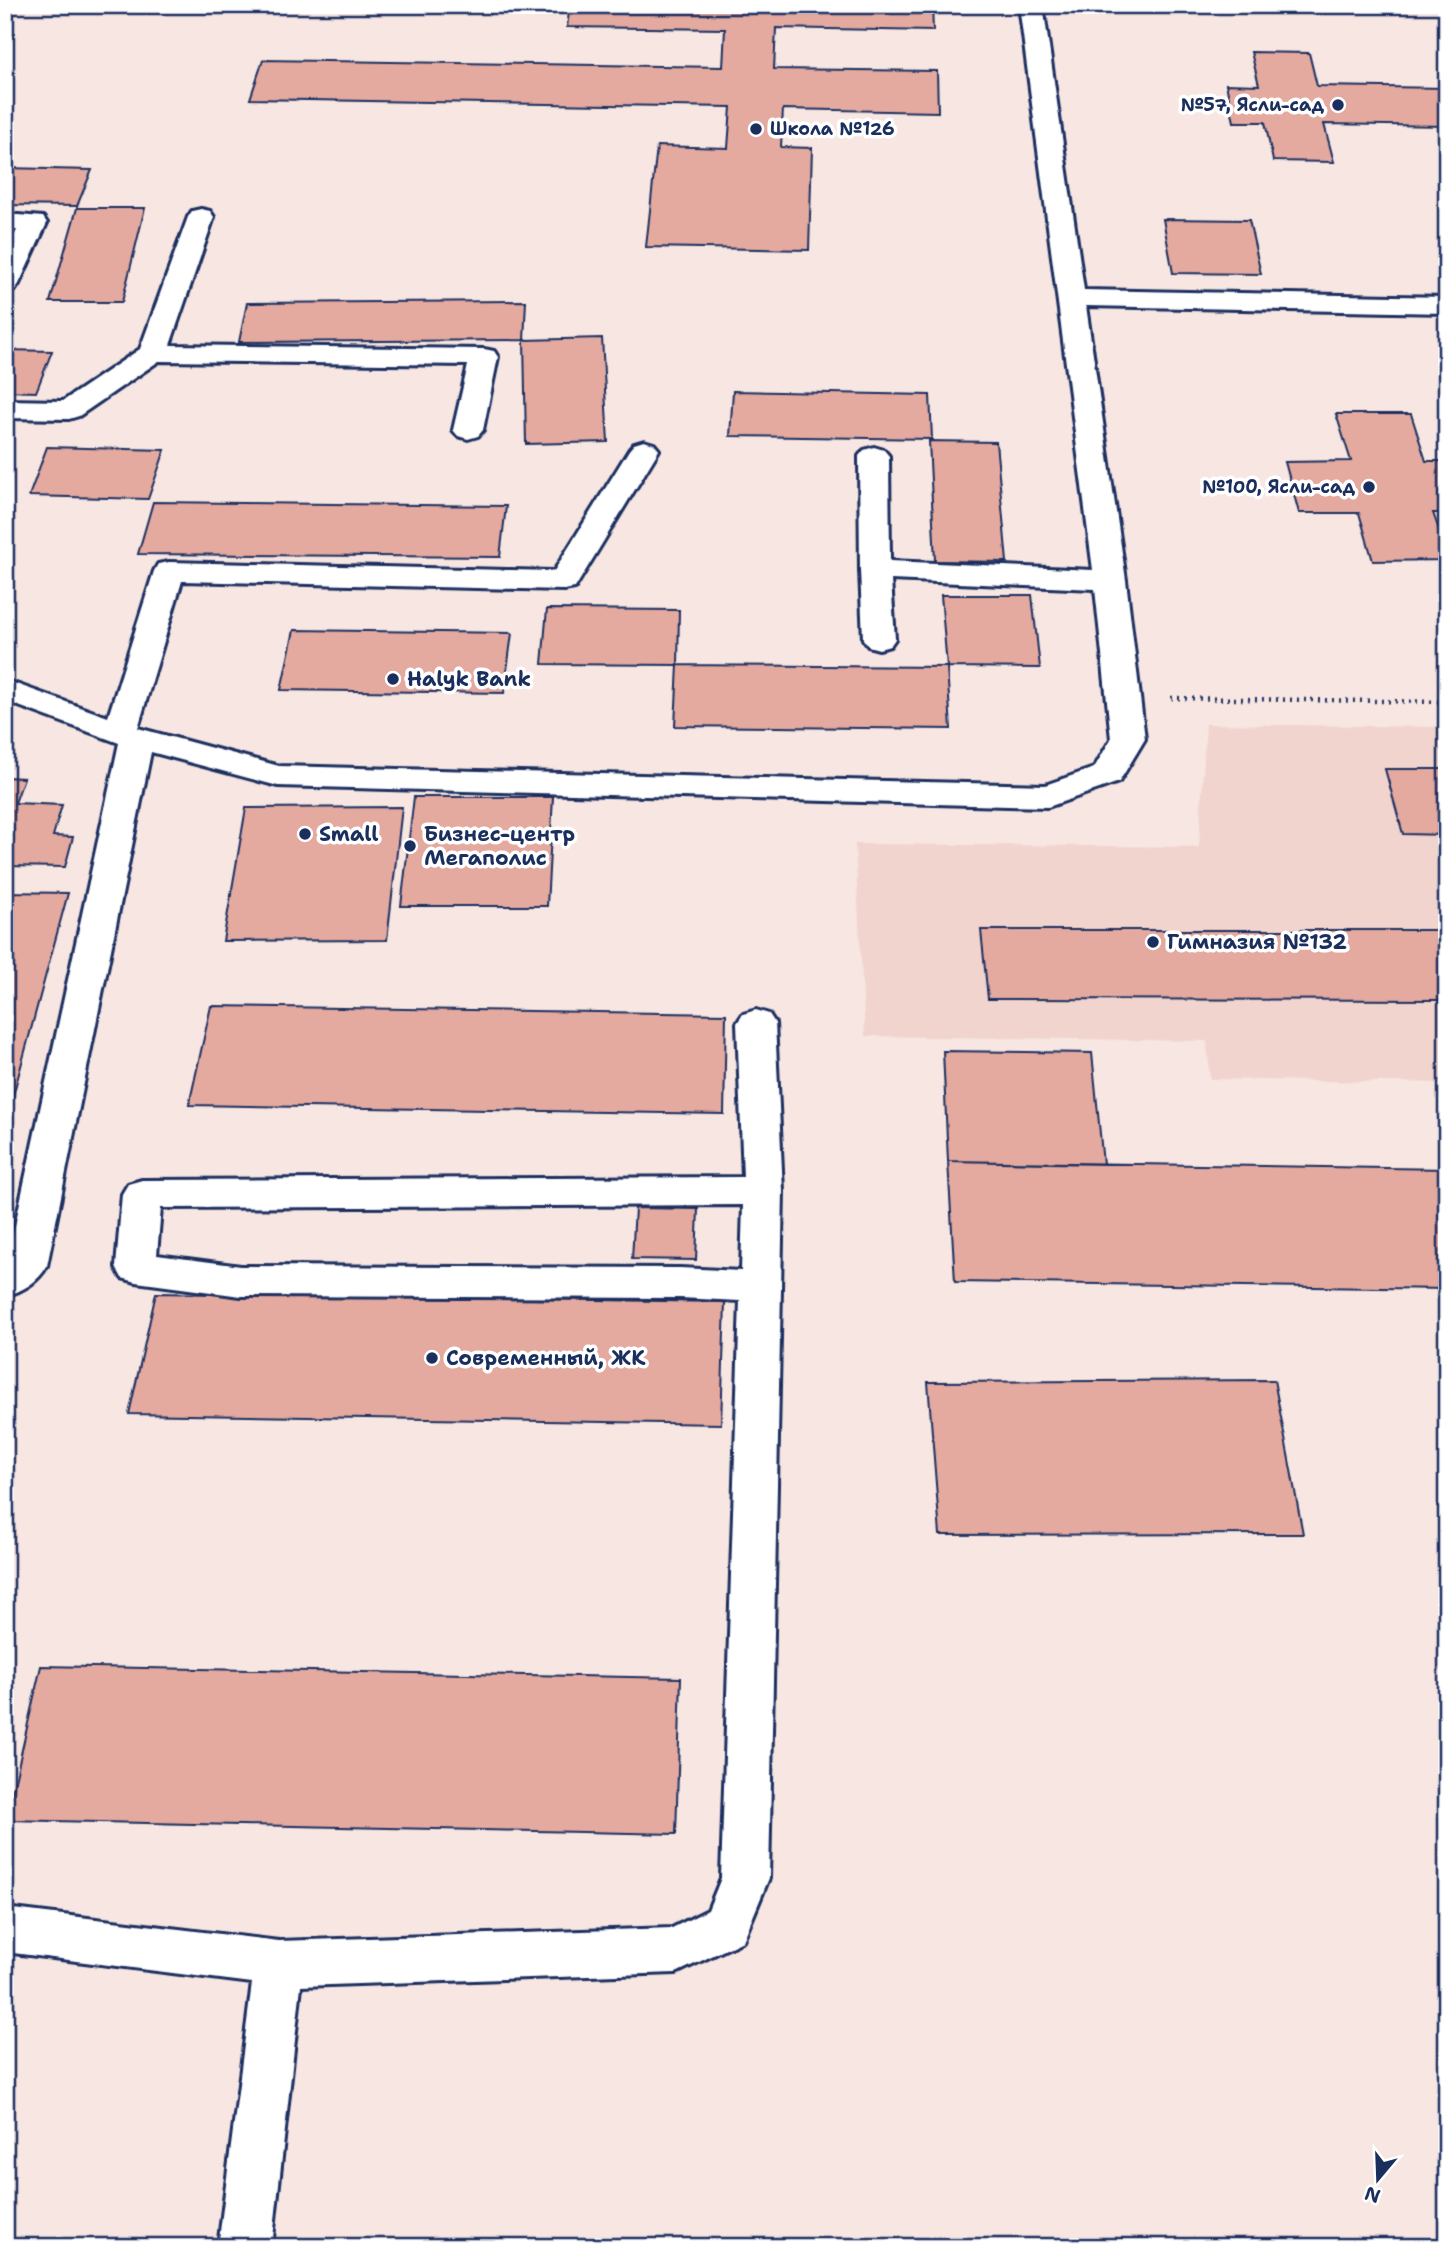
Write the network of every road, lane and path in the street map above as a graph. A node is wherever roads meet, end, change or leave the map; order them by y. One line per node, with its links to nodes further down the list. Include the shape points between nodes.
1 (1031, 5): 5 (street)
2 (201, 217): 7 (street)
3 (5, 222): 4 (street, via 34,223)
4 (5, 284)
5 (1071, 298): 6 (street); 13 (street)
6 (1447, 306)
7 (153, 353): 8 (street, via 69,410); 9 (street, via 484,357)
8 (5, 409)
9 (468, 430)
10 (644, 450): 18 (street, via 564,582 169,571)
11 (874, 456): 12 (street)
12 (875, 570): 13 (street); 14 (street)
13 (1110, 580): 16 (street)
14 (880, 639)
15 (5, 690): 18 (street)
16 (1124, 697): 17 (path); 18 (street, via 1128,739 1107,775 1048,796 278,776)
17 (1447, 702)
18 (129, 736): 21 (street, via 27,1266)
19 (756, 1023): 20 (street)
20 (763, 1191): 22 (street); 22 (street, via 142,1194 136,1267 241,1281)
21 (5, 1281)
22 (761, 1287): 24 (street, via 745,1878 726,1925 676,1950)
23 (5, 1930): 24 (street)
24 (279, 1964): 25 (street)
25 (245, 2247)

